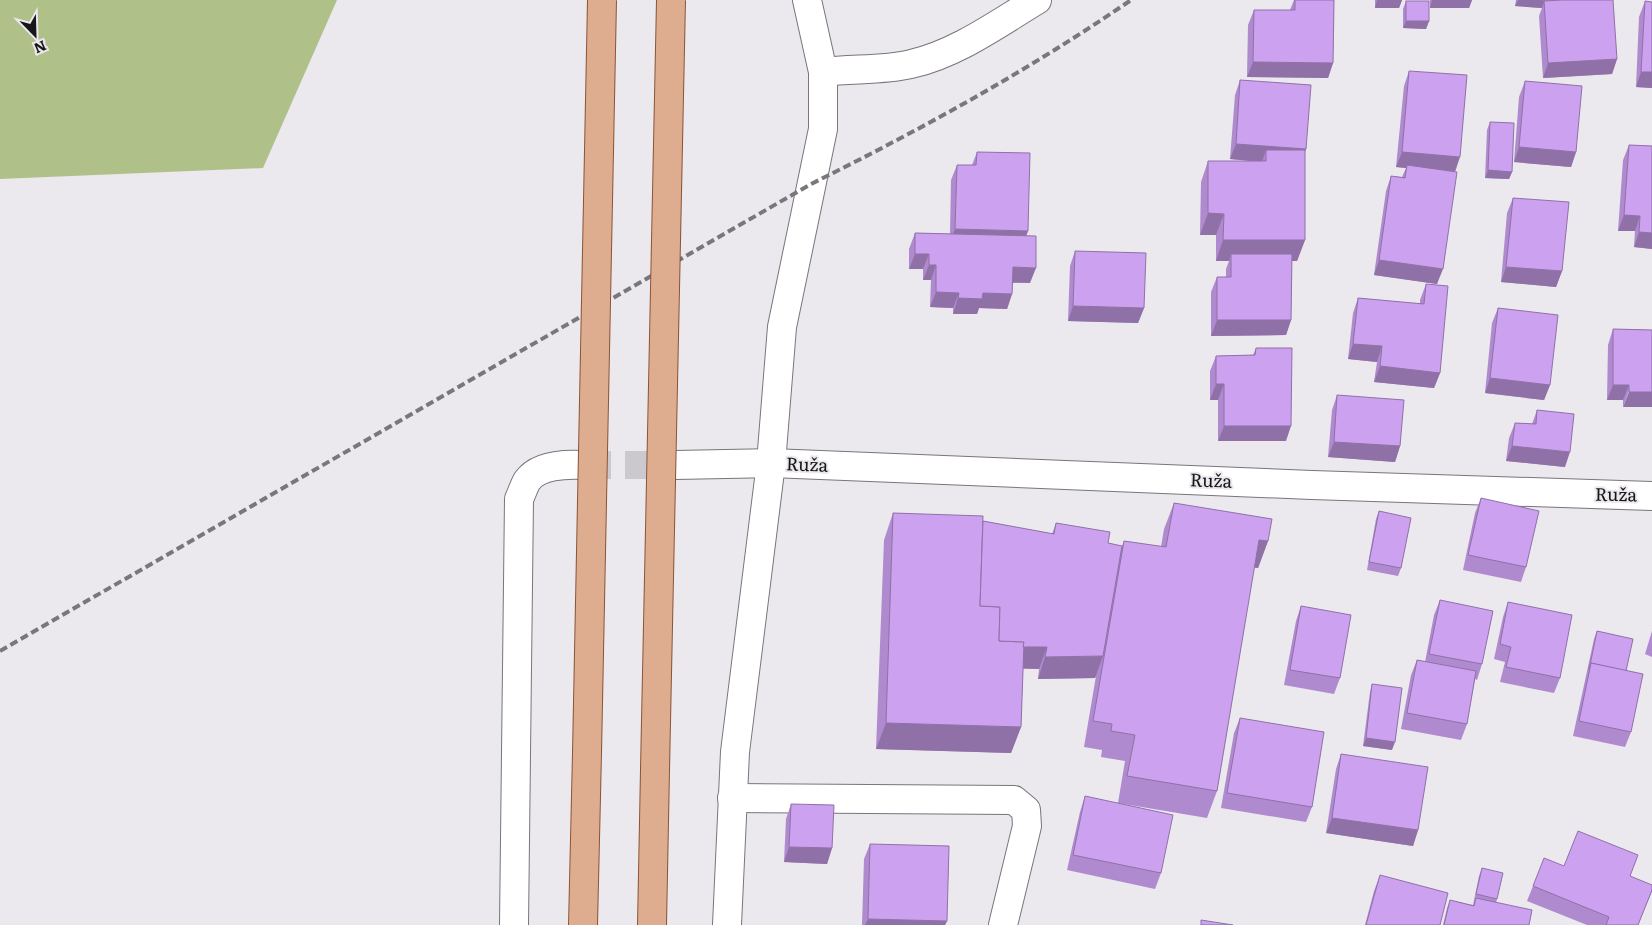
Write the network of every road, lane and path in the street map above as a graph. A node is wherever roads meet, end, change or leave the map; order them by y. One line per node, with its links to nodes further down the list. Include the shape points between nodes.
1 (602, 0): 12 (main road, bridge)
2 (672, 0): 13 (main road, bridge)
3 (807, 0): 5 (street)
4 (1037, 0): 5 (street, via 932,58 910,65)
5 (823, 72): 6 (street, via 823,128 782,327)
6 (771, 463): 8 (street, Ruža); 9 (street, Ruža); 10 (street)
7 (583, 465): 11 (street, via 542,470 528,480 520,499)
8 (675, 465)
9 (1652, 496)
10 (732, 798): 14 (street); 15 (street, via 1014,800 1026,810 1027,826)
11 (514, 925)
12 (583, 925)
13 (652, 925)
14 (726, 925)
15 (1003, 925)

